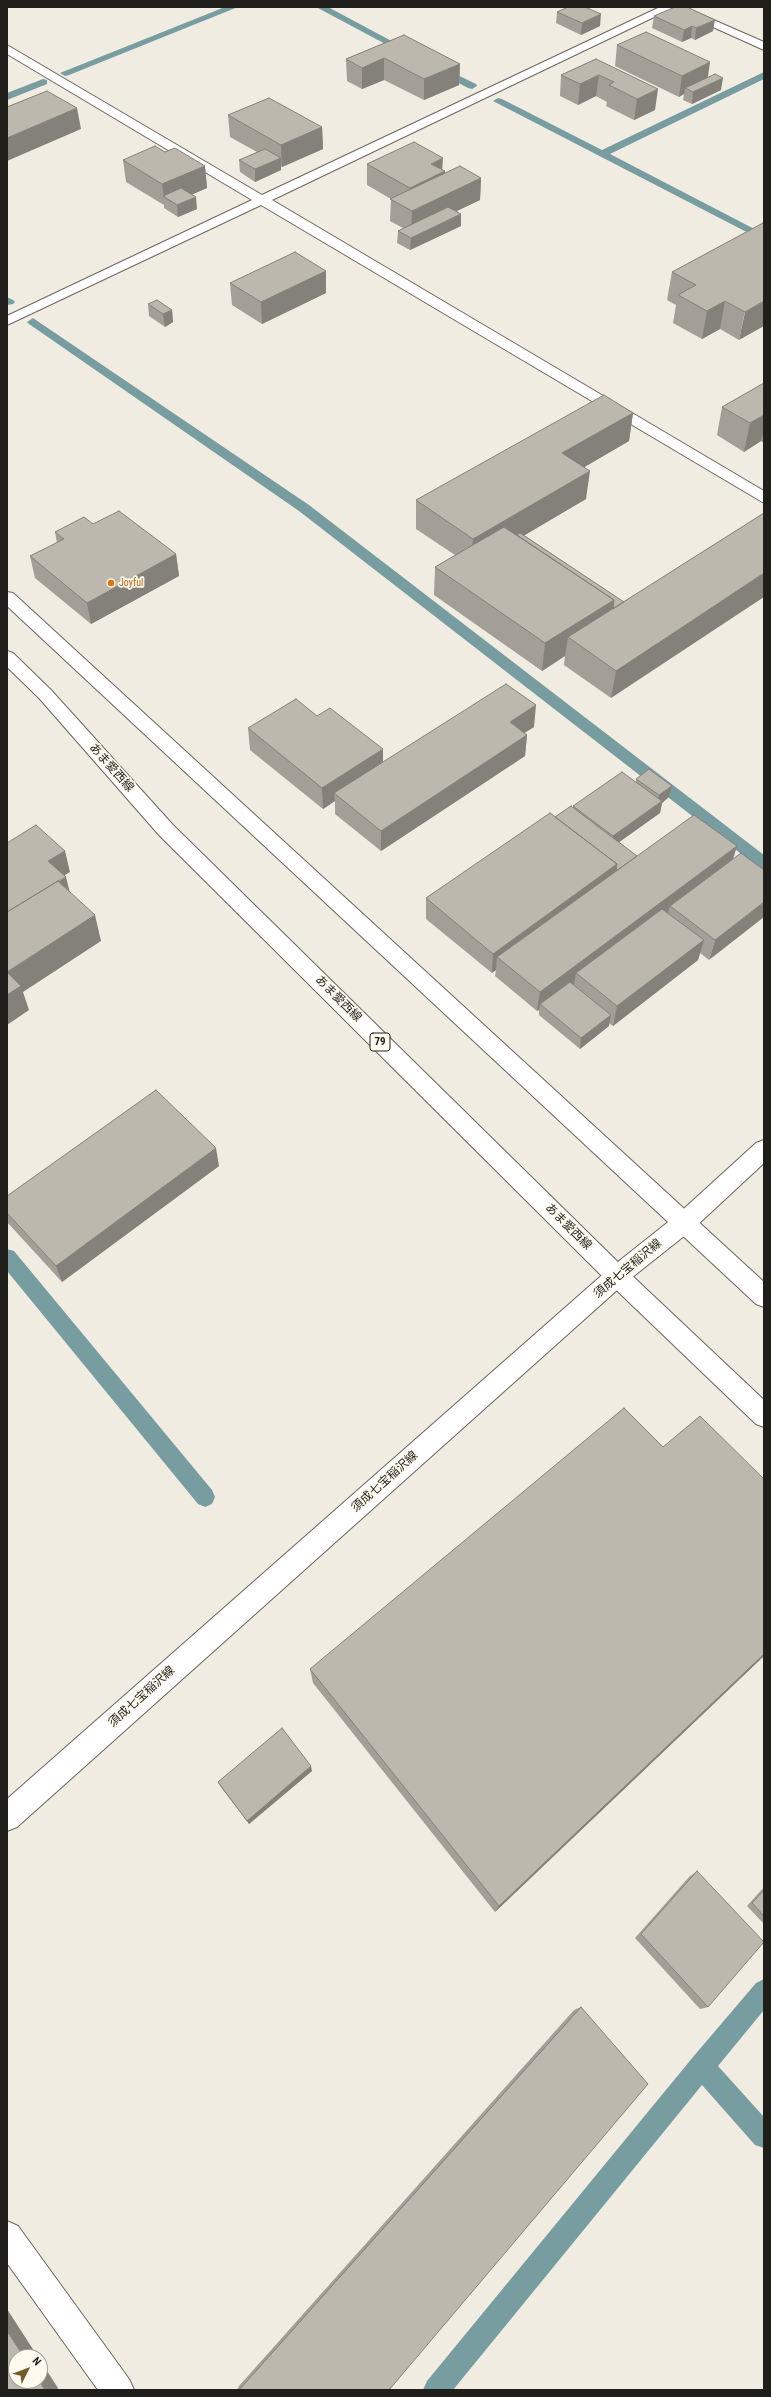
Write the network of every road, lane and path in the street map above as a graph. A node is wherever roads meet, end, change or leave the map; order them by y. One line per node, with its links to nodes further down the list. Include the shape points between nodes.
1 (669, 7): 5 (street)
2 (678, 7): 3 (street)
3 (764, 46)
4 (7, 49): 5 (street)
5 (263, 200): 6 (street); 7 (street)
6 (7, 321)
7 (764, 498)
8 (7, 597): 11 (street)
9 (7, 657): 12 (street, あま愛西線 / 79, via 44,694 166,830)
10 (764, 1150): 11 (street, 須成七宝稲沢線)
11 (685, 1222): 12 (street, 須成七宝稲沢線); 13 (street)
12 (617, 1276): 14 (street, あま愛西線 / 79); 15 (street, 須成七宝稲沢線)
13 (764, 1298)
14 (764, 1416)
15 (7, 1817)
16 (7, 2237): 17 (street)
17 (118, 2390)

